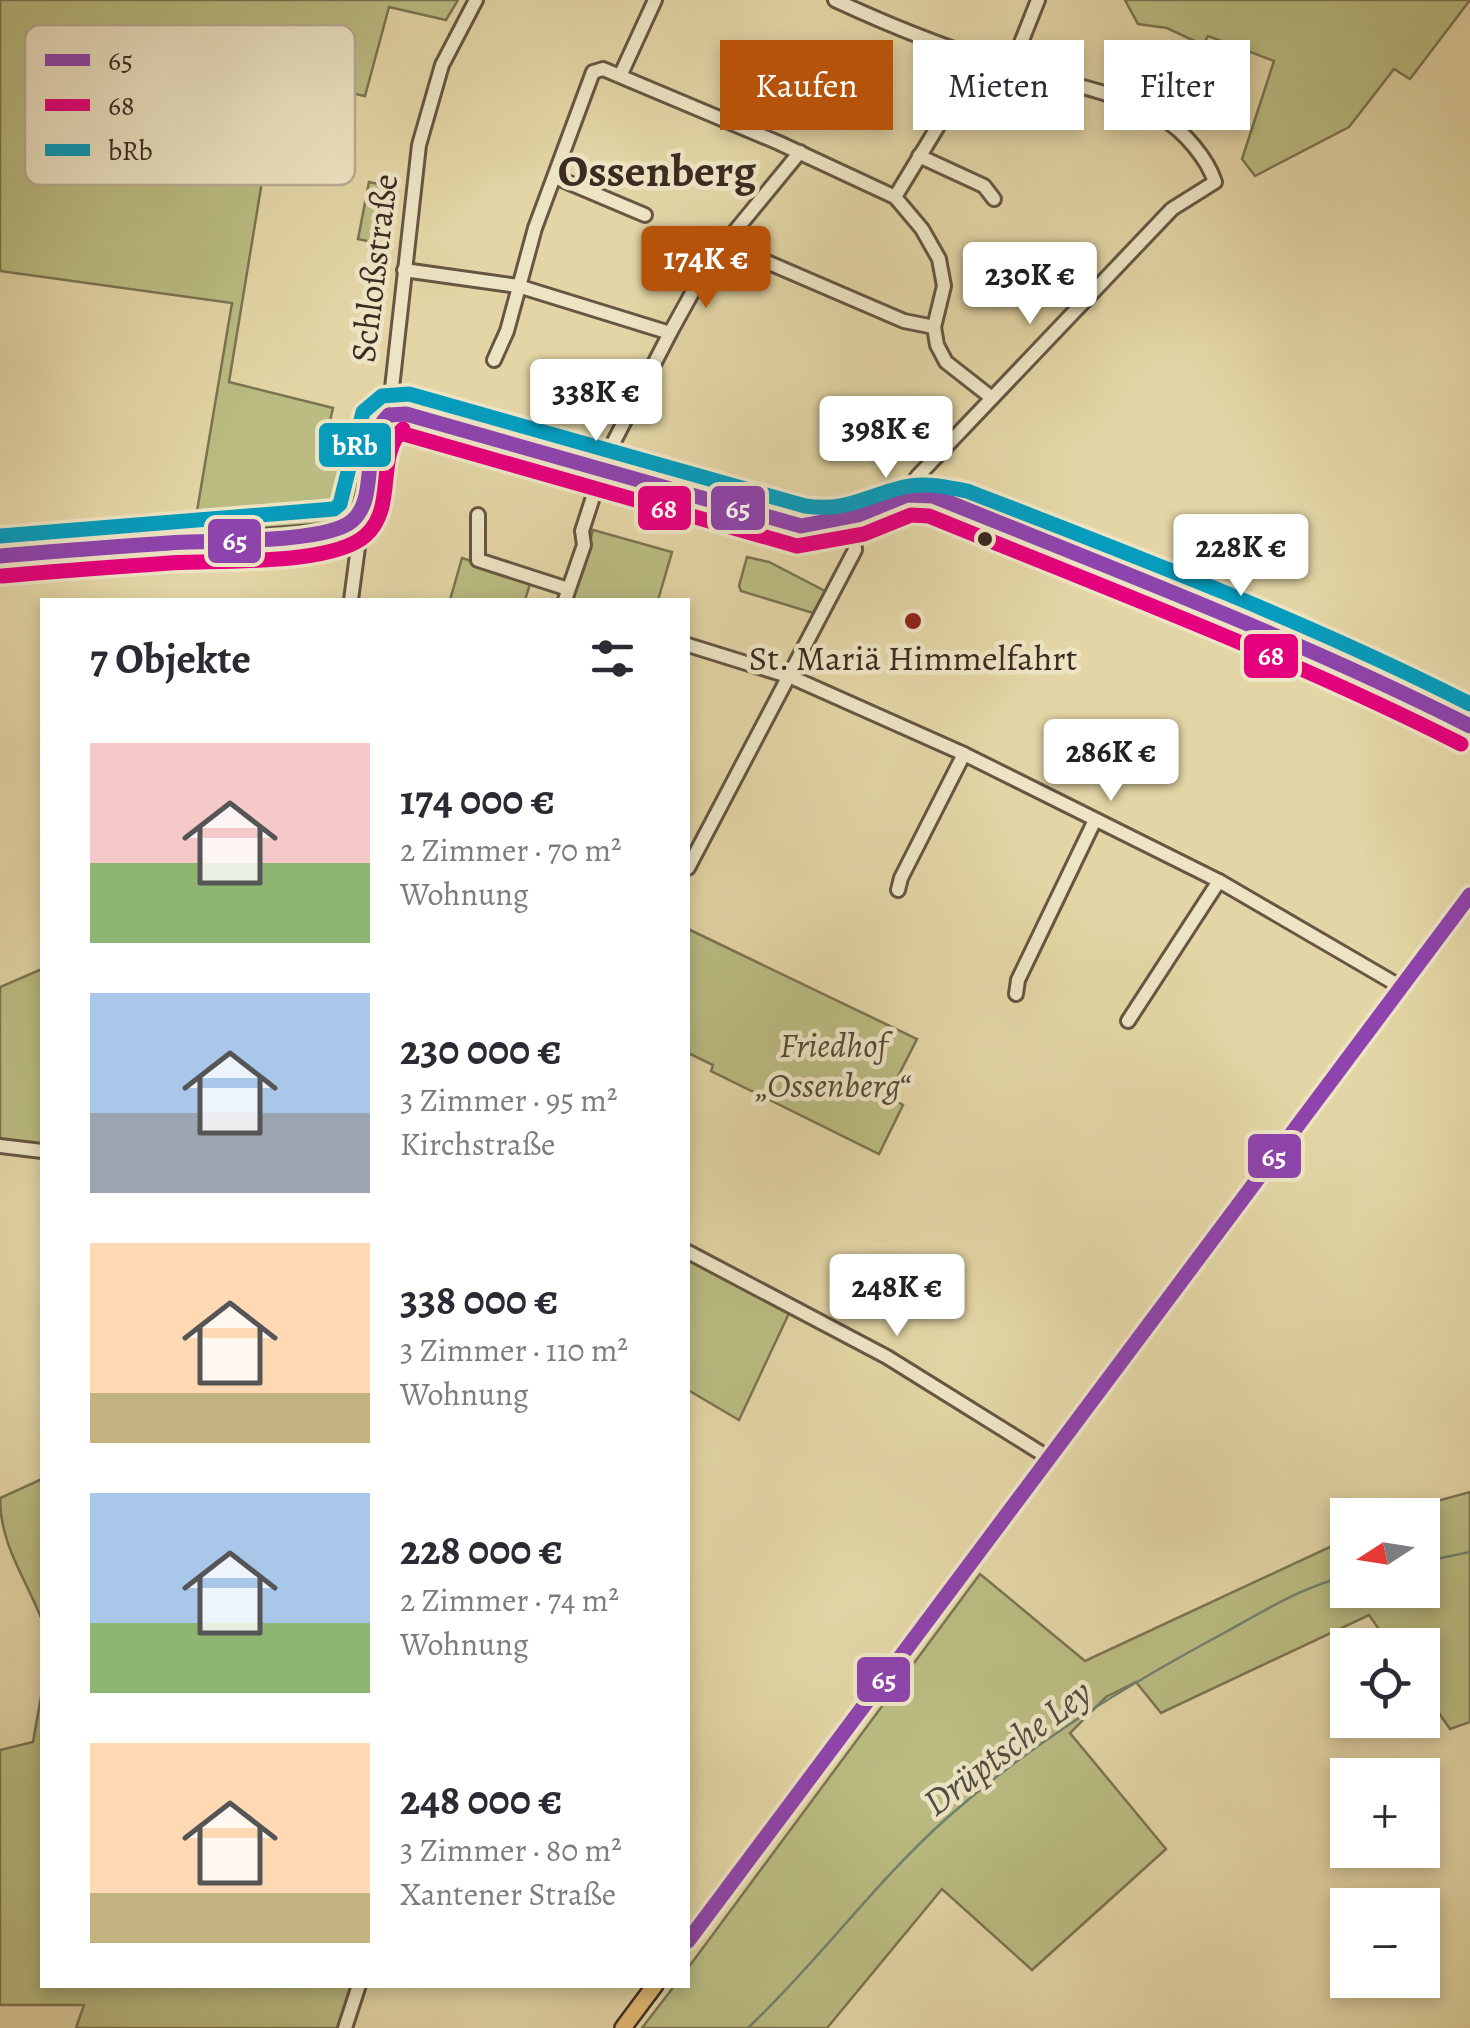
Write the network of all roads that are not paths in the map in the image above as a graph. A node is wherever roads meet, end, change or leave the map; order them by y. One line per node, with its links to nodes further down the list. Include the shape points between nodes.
1 (476, 0): 17 (street, Schloßstraße, via 442,65 419,145)
2 (655, 0): 7 (street)
3 (835, 0): 5 (street)
4 (1038, 0): 6 (street)
5 (933, 40)
6 (1022, 40)
7 (622, 74): 10 (street); 12 (street, via 594,72)
8 (1084, 89): 22 (street, via 1165,119 1202,156 1215,182 1172,209)
9 (935, 130): 11 (street)
10 (800, 152): 13 (street); 16 (street)
11 (919, 156): 13 (street); 14 (street, via 984,186)
12 (555, 176): 15 (street); 18 (street)
13 (894, 197): 19 (street, via 939,259 944,286)
14 (994, 199)
15 (645, 215)
16 (724, 244): 19 (street, via 904,321); 20 (street)
17 (404, 270): 18 (street); 23 (street, Schloßstraße)
18 (518, 286): 20 (street); 21 (street)
19 (934, 327): 22 (street, via 946,362)
20 (670, 333): 24 (street)
21 (494, 360)
22 (992, 398): 25 (street, via 916,476)
23 (388, 415): 24 (street, via 406,414); 28 (street, Schloßstraße, via 376,428 361,506)
24 (603, 468): 27 (street, via 800,526); 30 (street)
25 (909, 500): 27 (street); 34 (street, via 933,496 1372,676)
26 (478, 514): 30 (street, via 478,560)
27 (852, 522): 33 (street, via 855,550)
28 (349, 524): 29 (street); 31 (street, Schloßstraße, via 358,547)
29 (0, 556)
30 (566, 594)
31 (351, 598)
32 (690, 646): 33 (street)
33 (791, 676): 35 (street); 37 (street)
34 (1470, 726)
35 (964, 754): 36 (street); 39 (street)
36 (1095, 820): 38 (street); 42 (street)
37 (690, 864)
38 (1219, 881): 41 (street); 43 (street)
39 (898, 890)
40 (1470, 895): 41 (main road)
41 (1401, 986): 47 (main road)
42 (1016, 994)
43 (1128, 1021)
44 (0, 1146): 45 (street)
45 (40, 1151)
46 (690, 1253): 47 (street, via 887,1357)
47 (1049, 1458): 48 (main road)
48 (690, 1939)
49 (358, 1988): 51 (street)
50 (653, 1988): 52 (main road)
51 (345, 2028)
52 (623, 2028)

